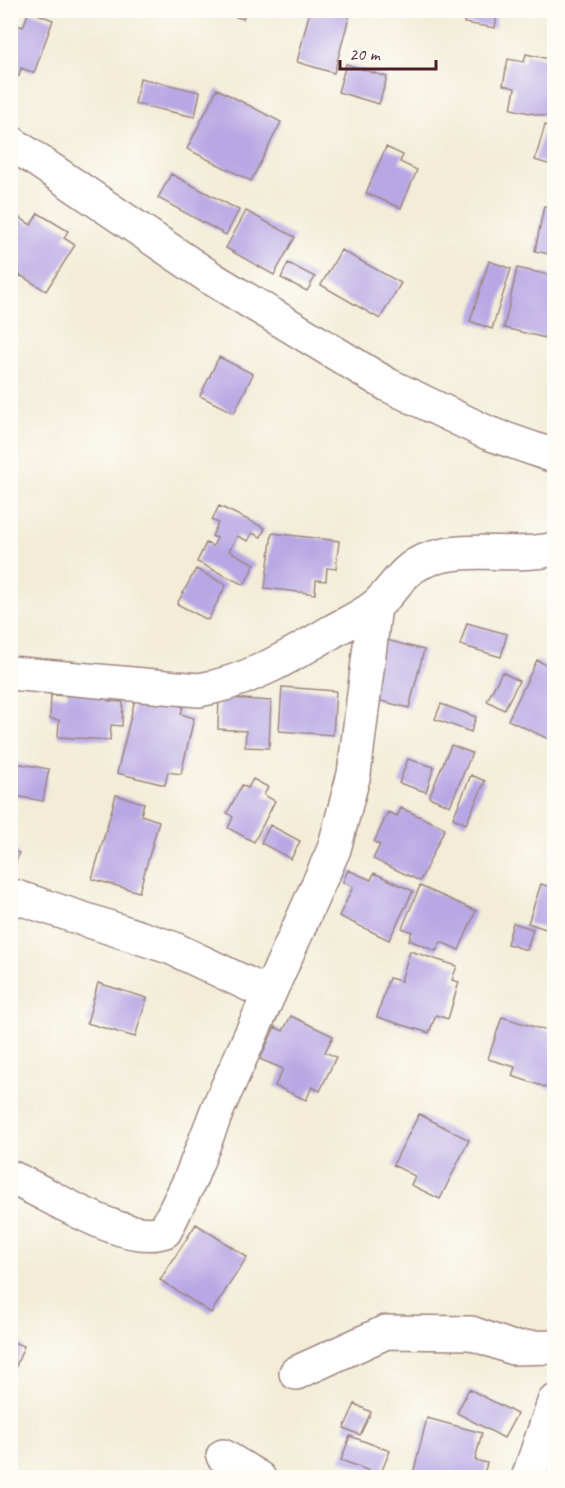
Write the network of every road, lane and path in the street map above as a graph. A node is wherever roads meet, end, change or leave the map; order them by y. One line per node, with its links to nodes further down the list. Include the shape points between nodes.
1 (10, 142): 2 (street, via 211,278 388,385 488,433)
2 (555, 456)
3 (555, 549): 4 (street, via 532,554 484,551 422,561)
4 (375, 606): 5 (street, via 291,655 224,686 199,690); 7 (street, via 354,774 346,808 334,849)
5 (10, 673)
6 (10, 895): 7 (street, via 172,948)
7 (269, 994): 8 (street, via 165,1231 142,1233 110,1226)
8 (10, 1177)
9 (555, 1347): 10 (street, via 513,1348 471,1333 386,1332)
10 (296, 1373)
11 (555, 1402): 14 (street)
12 (223, 1456): 13 (street)
13 (259, 1478)
14 (528, 1478)

